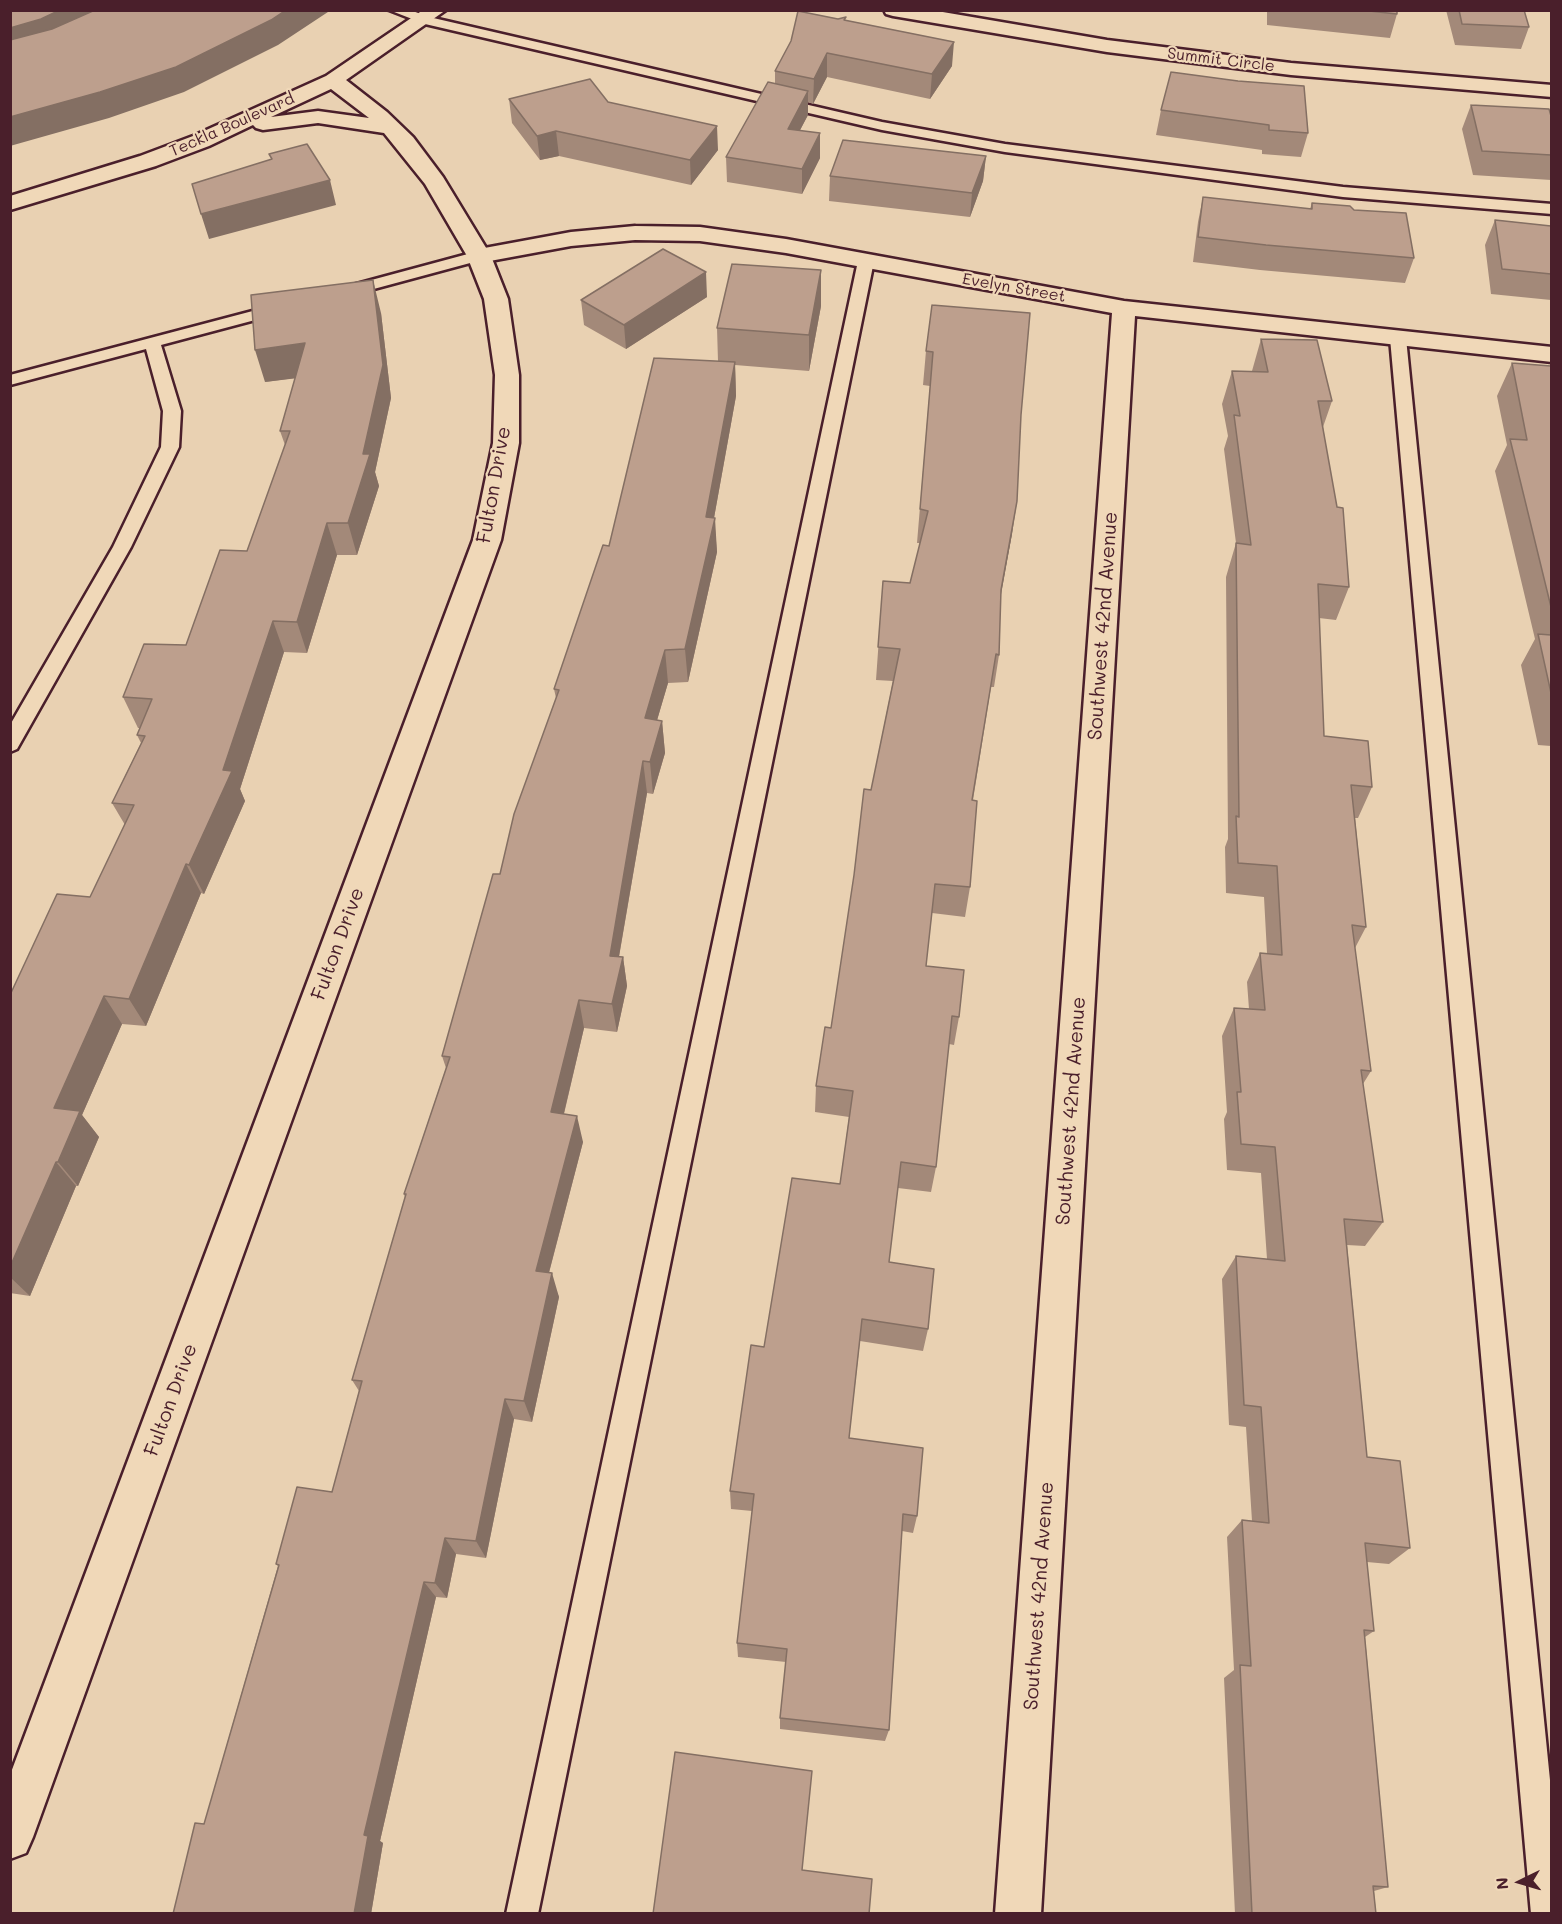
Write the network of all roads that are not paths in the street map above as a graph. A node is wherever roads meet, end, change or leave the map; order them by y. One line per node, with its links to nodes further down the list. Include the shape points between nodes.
1 (395, 10): 3 (lane)
2 (893, 10): 5 (street, Summit Circle, via 1107,46 1291,69)
3 (431, 15): 4 (street, Teckla Boulevard); 9 (lane, via 882,126 1005,147 1343,192)
4 (333, 80): 6 (street, Fulton Drive); 7 (street, Teckla Boulevard)
5 (1551, 91)
6 (390, 127): 7 (street, via 318,117); 10 (street, Fulton Drive, via 435,182)
7 (228, 129): 8 (street, Teckla Boulevard, via 148,161)
8 (10, 203)
9 (1551, 210)
10 (478, 256): 11 (street, Evelyn Street, via 571,239 700,234); 12 (lane); 20 (street, Fulton Drive, via 496,299 507,375 506,443 487,540)
11 (866, 261): 14 (street, Evelyn Street); 21 (lane)
12 (332, 295)
13 (298, 304): 16 (lane)
14 (1124, 308): 15 (street, Evelyn Street); 22 (street, Southwest 42nd Avenue)
15 (1398, 338): 17 (street, Evelyn Street); 23 (lane)
16 (152, 343): 18 (lane); 19 (lane, via 172,411 170,447 122,547)
17 (1551, 355)
18 (10, 380)
19 (10, 744)
20 (10, 1837)
21 (522, 1914)
22 (1018, 1914)
23 (1546, 1914)

